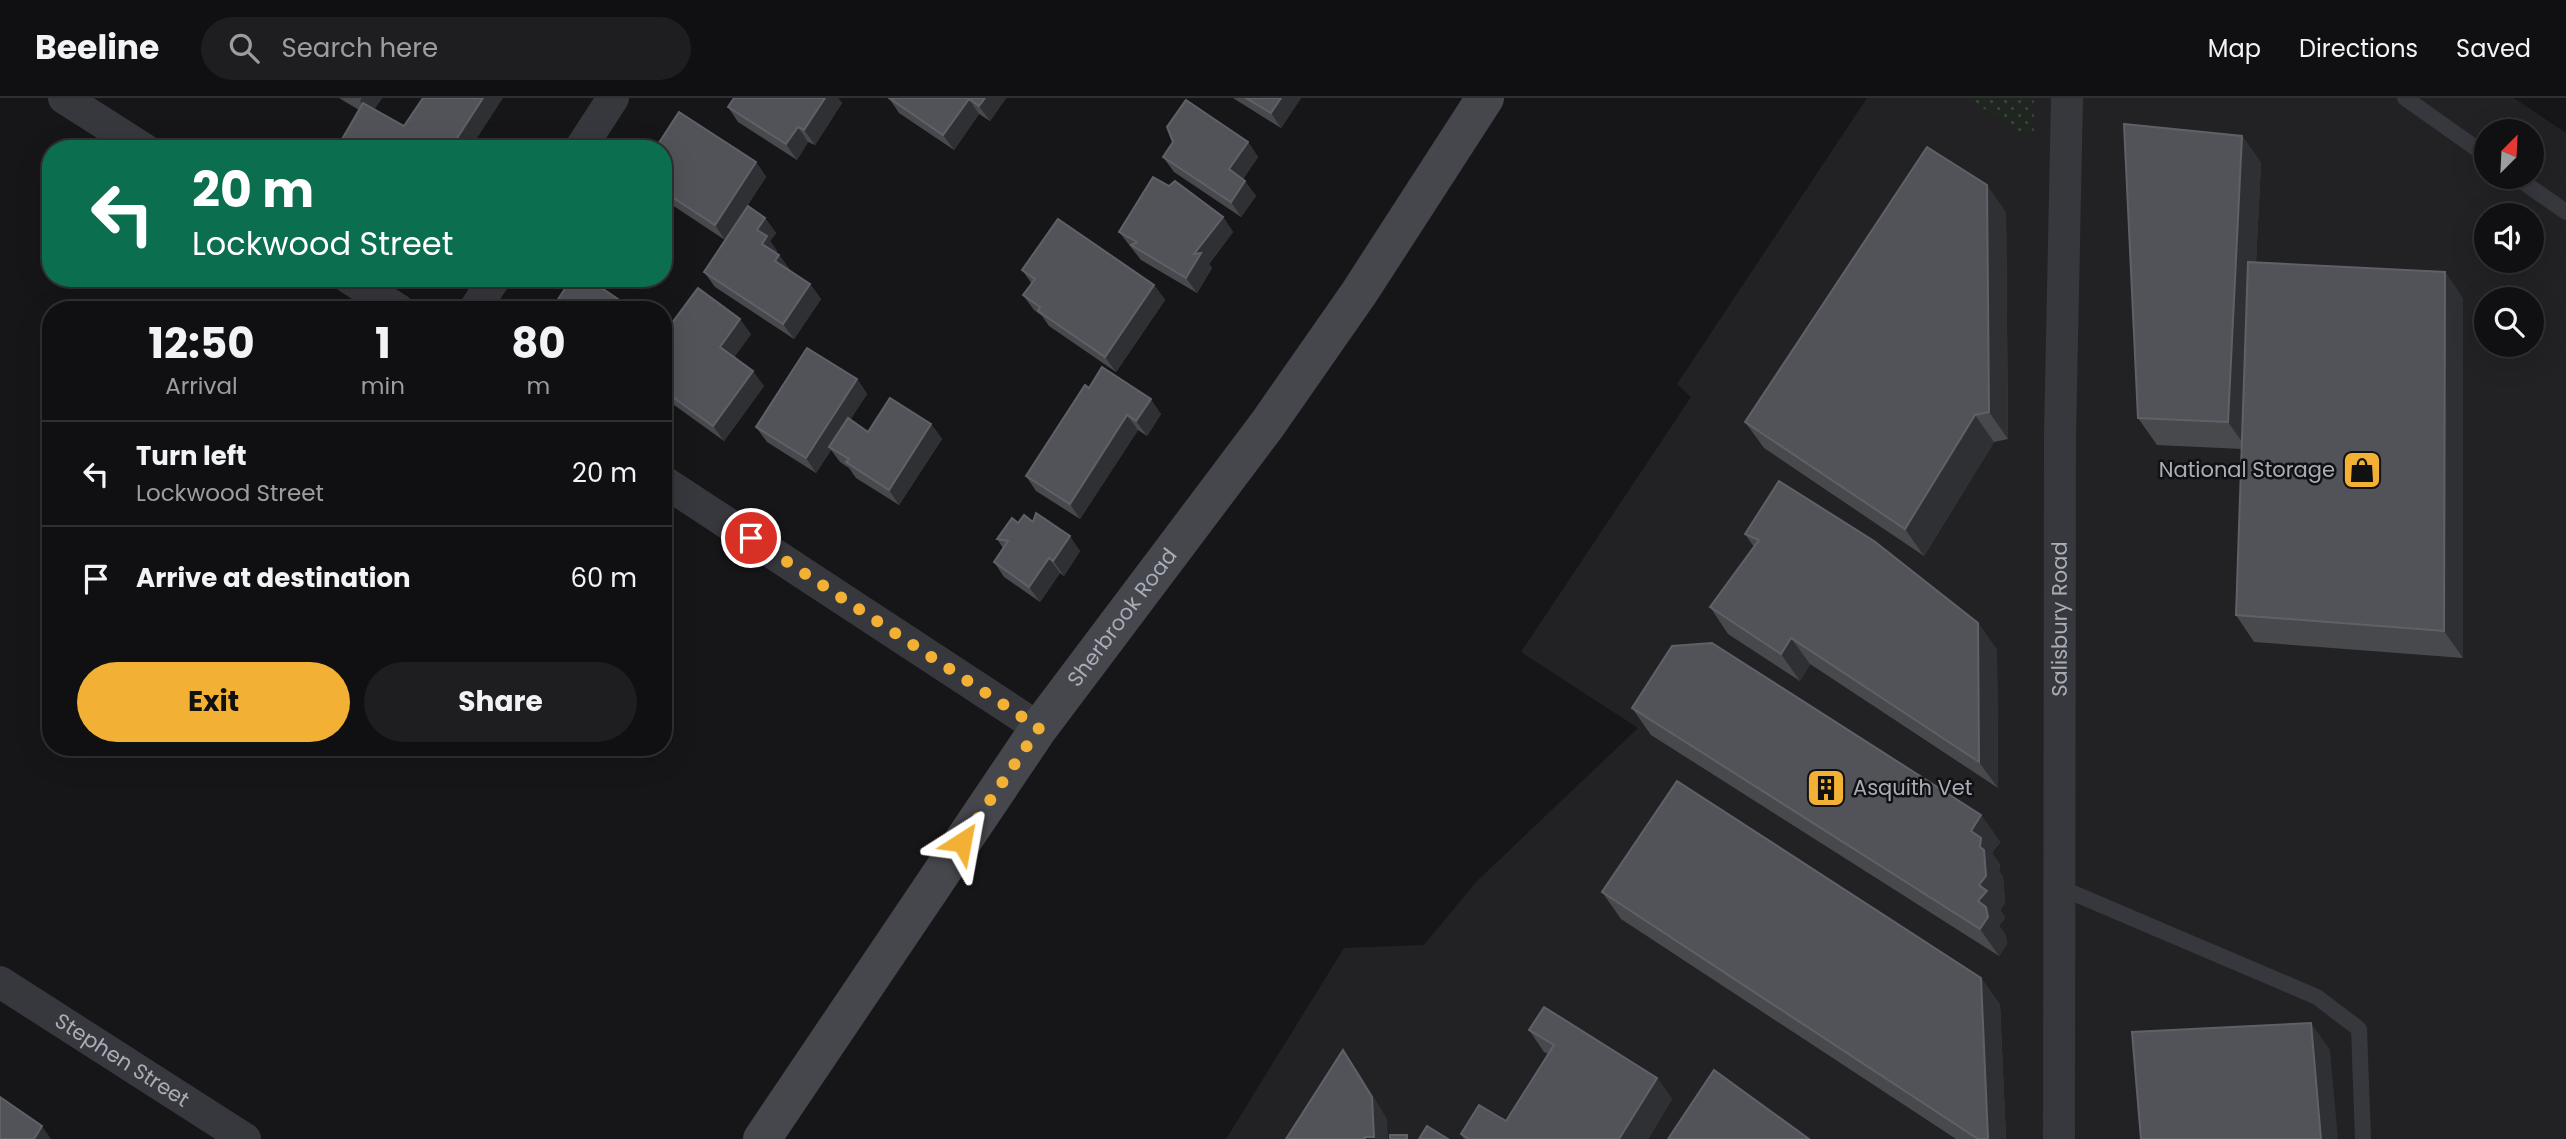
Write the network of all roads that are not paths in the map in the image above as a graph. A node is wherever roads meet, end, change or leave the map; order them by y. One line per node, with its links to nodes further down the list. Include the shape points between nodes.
1 (64, 98): 6 (street)
2 (613, 98): 7 (street)
3 (1485, 98): 14 (main road, Sherbrook Road, via 1267,425)
4 (2067, 98): 15 (street, Salisbury Road, via 2060,435)
5 (2405, 98): 8 (lane)
6 (130, 140)
7 (586, 140)
8 (2474, 147)
9 (2533, 189): 10 (lane)
10 (2566, 212)
11 (363, 287): 12 (street)
12 (385, 301)
13 (672, 487): 14 (street)
14 (1039, 728): 18 (main road, Sherbrook Road)
15 (2059, 887): 19 (street, Salisbury Road); 20 (lane, via 2317,997 2358,1029)
16 (0, 982): 17 (street, Stephen Street)
17 (245, 1139)
18 (762, 1139)
19 (2059, 1139)
20 (2363, 1139)

